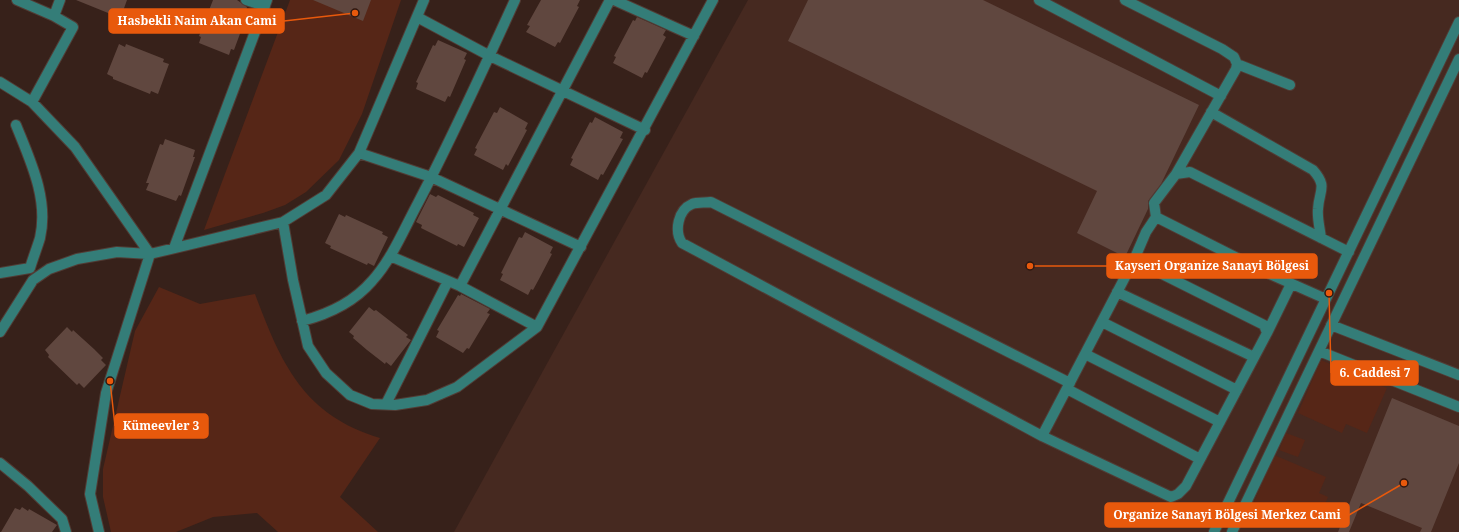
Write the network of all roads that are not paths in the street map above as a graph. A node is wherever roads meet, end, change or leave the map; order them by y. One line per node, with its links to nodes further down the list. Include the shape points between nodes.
1 (17, 0): 12 (street)
2 (60, 0): 12 (street)
3 (246, 0): 11 (street)
4 (424, 0): 13 (street)
5 (515, 0): 16 (street)
6 (610, 0): 21 (street)
7 (614, 0): 15 (street)
8 (713, 0): 15 (street)
9 (1039, 0): 22 (street)
10 (1125, 0): 18 (street, via 1222,49 1234,57)
11 (266, 3): 35 (street)
12 (54, 16): 23 (street, via 72,27)
13 (417, 17): 16 (street); 27 (street)
14 (1459, 22): 36 (street)
15 (694, 36): 26 (street)
16 (490, 56): 21 (street); 29 (street)
17 (1459, 59): 48 (street)
18 (1237, 64): 20 (street); 22 (street)
19 (0, 82): 23 (street)
20 (1290, 85)
21 (562, 90): 26 (street); 30 (street)
22 (1221, 96): 24 (street)
23 (32, 102): 37 (street, via 75,147)
24 (1211, 112): 28 (street); 33 (street, via 1313,170 1321,180 1322,191 1318,209)
25 (16, 125): 40 (street, via 35,172 42,204 40,237 30,268)
26 (644, 130): 34 (street)
27 (359, 153): 29 (street); 32 (street, via 326,196)
28 (1176, 174): 31 (street, via 1154,203); 33 (street, via 1190,172)
29 (431, 177): 30 (street); 38 (street)
30 (502, 209): 34 (street); 43 (street)
31 (1156, 217): 39 (street, via 1146,232); 42 (street)
32 (283, 222): 35 (street); 46 (street)
33 (1321, 238): 36 (street)
34 (581, 247): 49 (street)
35 (174, 248): 37 (street)
36 (1349, 252): 45 (street)
37 (150, 254): 50 (street, via 117,252 77,259 49,269 33,280); 65 (street, via 106,393 90,494)
38 (390, 256): 41 (street); 46 (street, via 372,282 348,302 326,314)
39 (1134, 260): 44 (street); 51 (street, via 1264,325)
40 (0, 273)
41 (448, 281): 43 (street); 58 (street)
42 (1291, 284): 45 (street); 51 (street)
43 (460, 286): 49 (street)
44 (1118, 292): 47 (street); 54 (street)
45 (1326, 299): 66 (street)
46 (302, 321): 58 (street, via 308,346 326,373 350,395 372,404)
47 (1102, 322): 53 (street); 57 (street)
48 (1332, 324): 52 (street); 55 (street)
49 (537, 327): 58 (street, via 457,387 427,400)
50 (0, 332)
51 (1267, 333): 54 (street)
52 (1319, 351): 59 (street); 67 (street)
53 (1085, 354): 56 (street); 60 (street)
54 (1254, 357): 57 (street)
55 (1459, 375)
56 (1068, 386): 61 (street); 61 (street, via 711,202 692,204 681,216 677,227 678,237 682,243); 62 (street)
57 (1237, 390): 60 (street)
58 (386, 404)
59 (1459, 407)
60 (1220, 422): 62 (street)
61 (1042, 436): 62 (street, via 1171,497 1186,486)
62 (1200, 459)
63 (0, 463): 64 (street, via 62,519)
64 (66, 532)
65 (98, 532)
66 (1214, 532)
67 (1232, 532)

